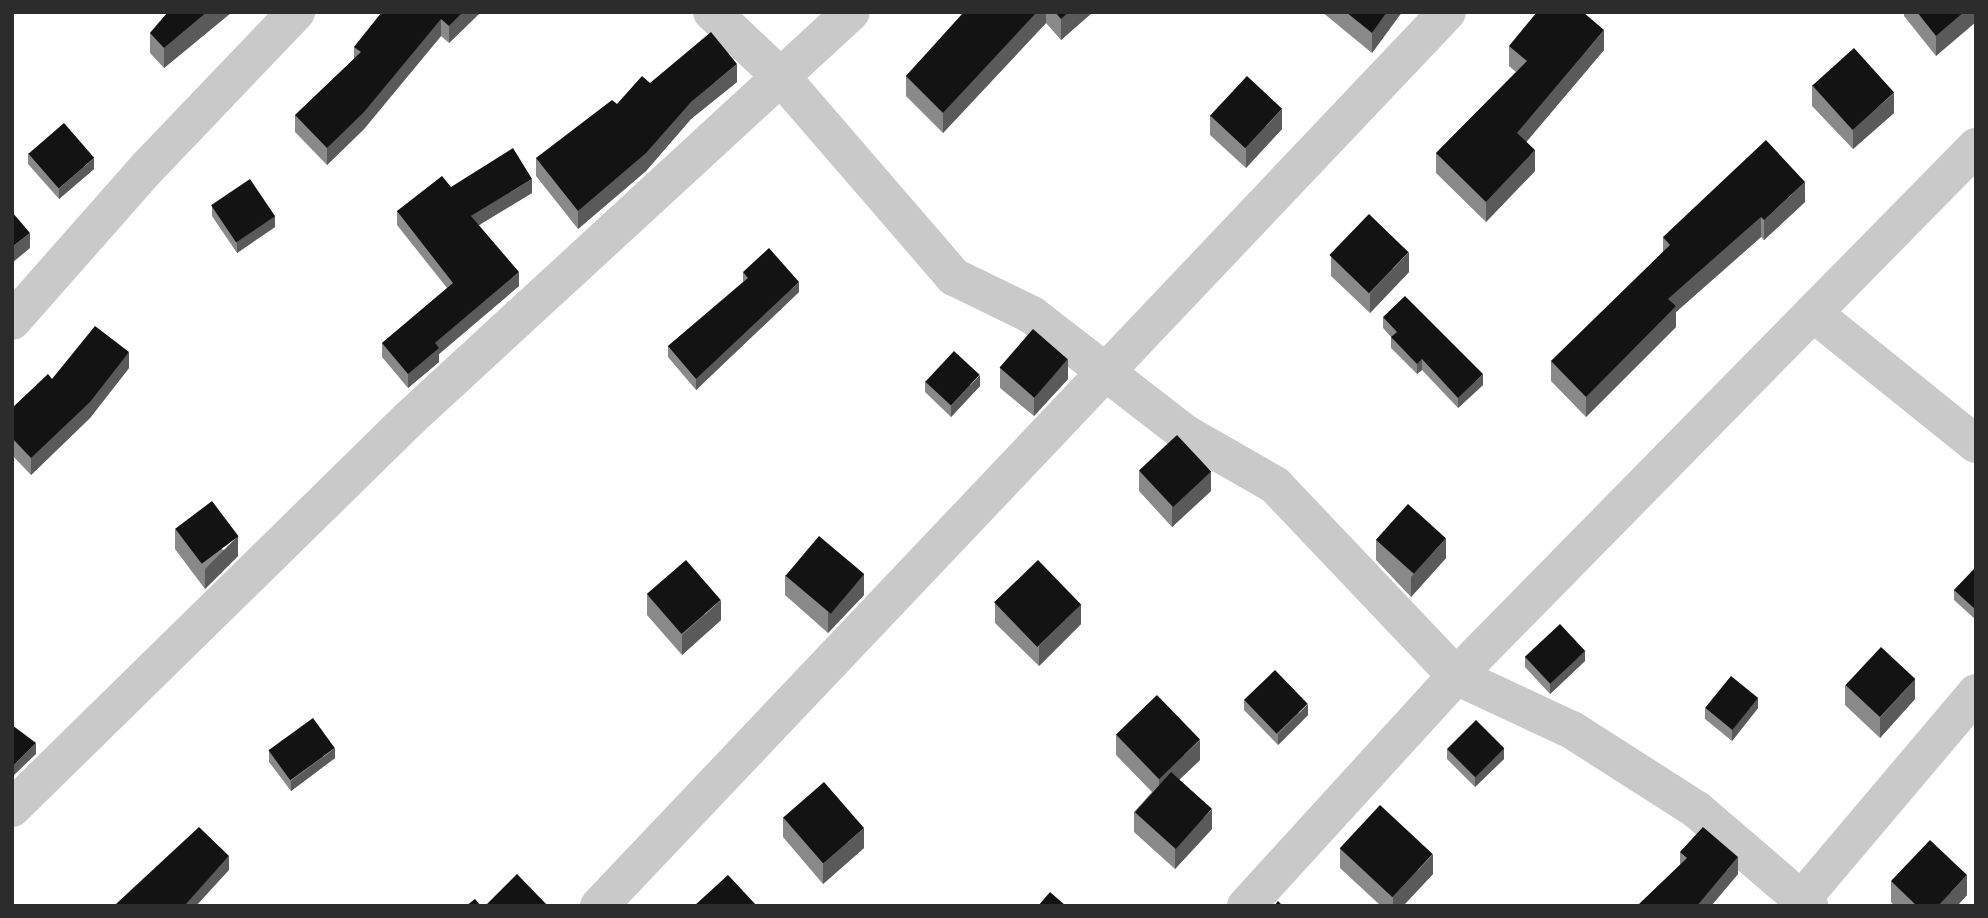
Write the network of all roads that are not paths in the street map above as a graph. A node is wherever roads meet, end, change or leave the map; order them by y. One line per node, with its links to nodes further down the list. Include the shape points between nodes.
1 (296, 12): 8 (street, via 146,168)
2 (712, 12): 5 (street)
3 (850, 12): 5 (street)
4 (1447, 12): 9 (street)
5 (783, 79): 9 (street, via 954,277 1032,315); 13 (street, via 411,418)
6 (1976, 147): 7 (street)
7 (1813, 313): 10 (street); 11 (street)
8 (12, 321)
9 (1106, 368): 11 (street, via 1186,435 1275,485); 15 (street)
10 (1976, 444)
11 (1456, 677): 14 (street, via 1572,730 1697,810); 16 (street)
12 (1976, 693): 14 (street)
13 (12, 808)
14 (1802, 904)
15 (599, 906)
16 (1245, 906)

